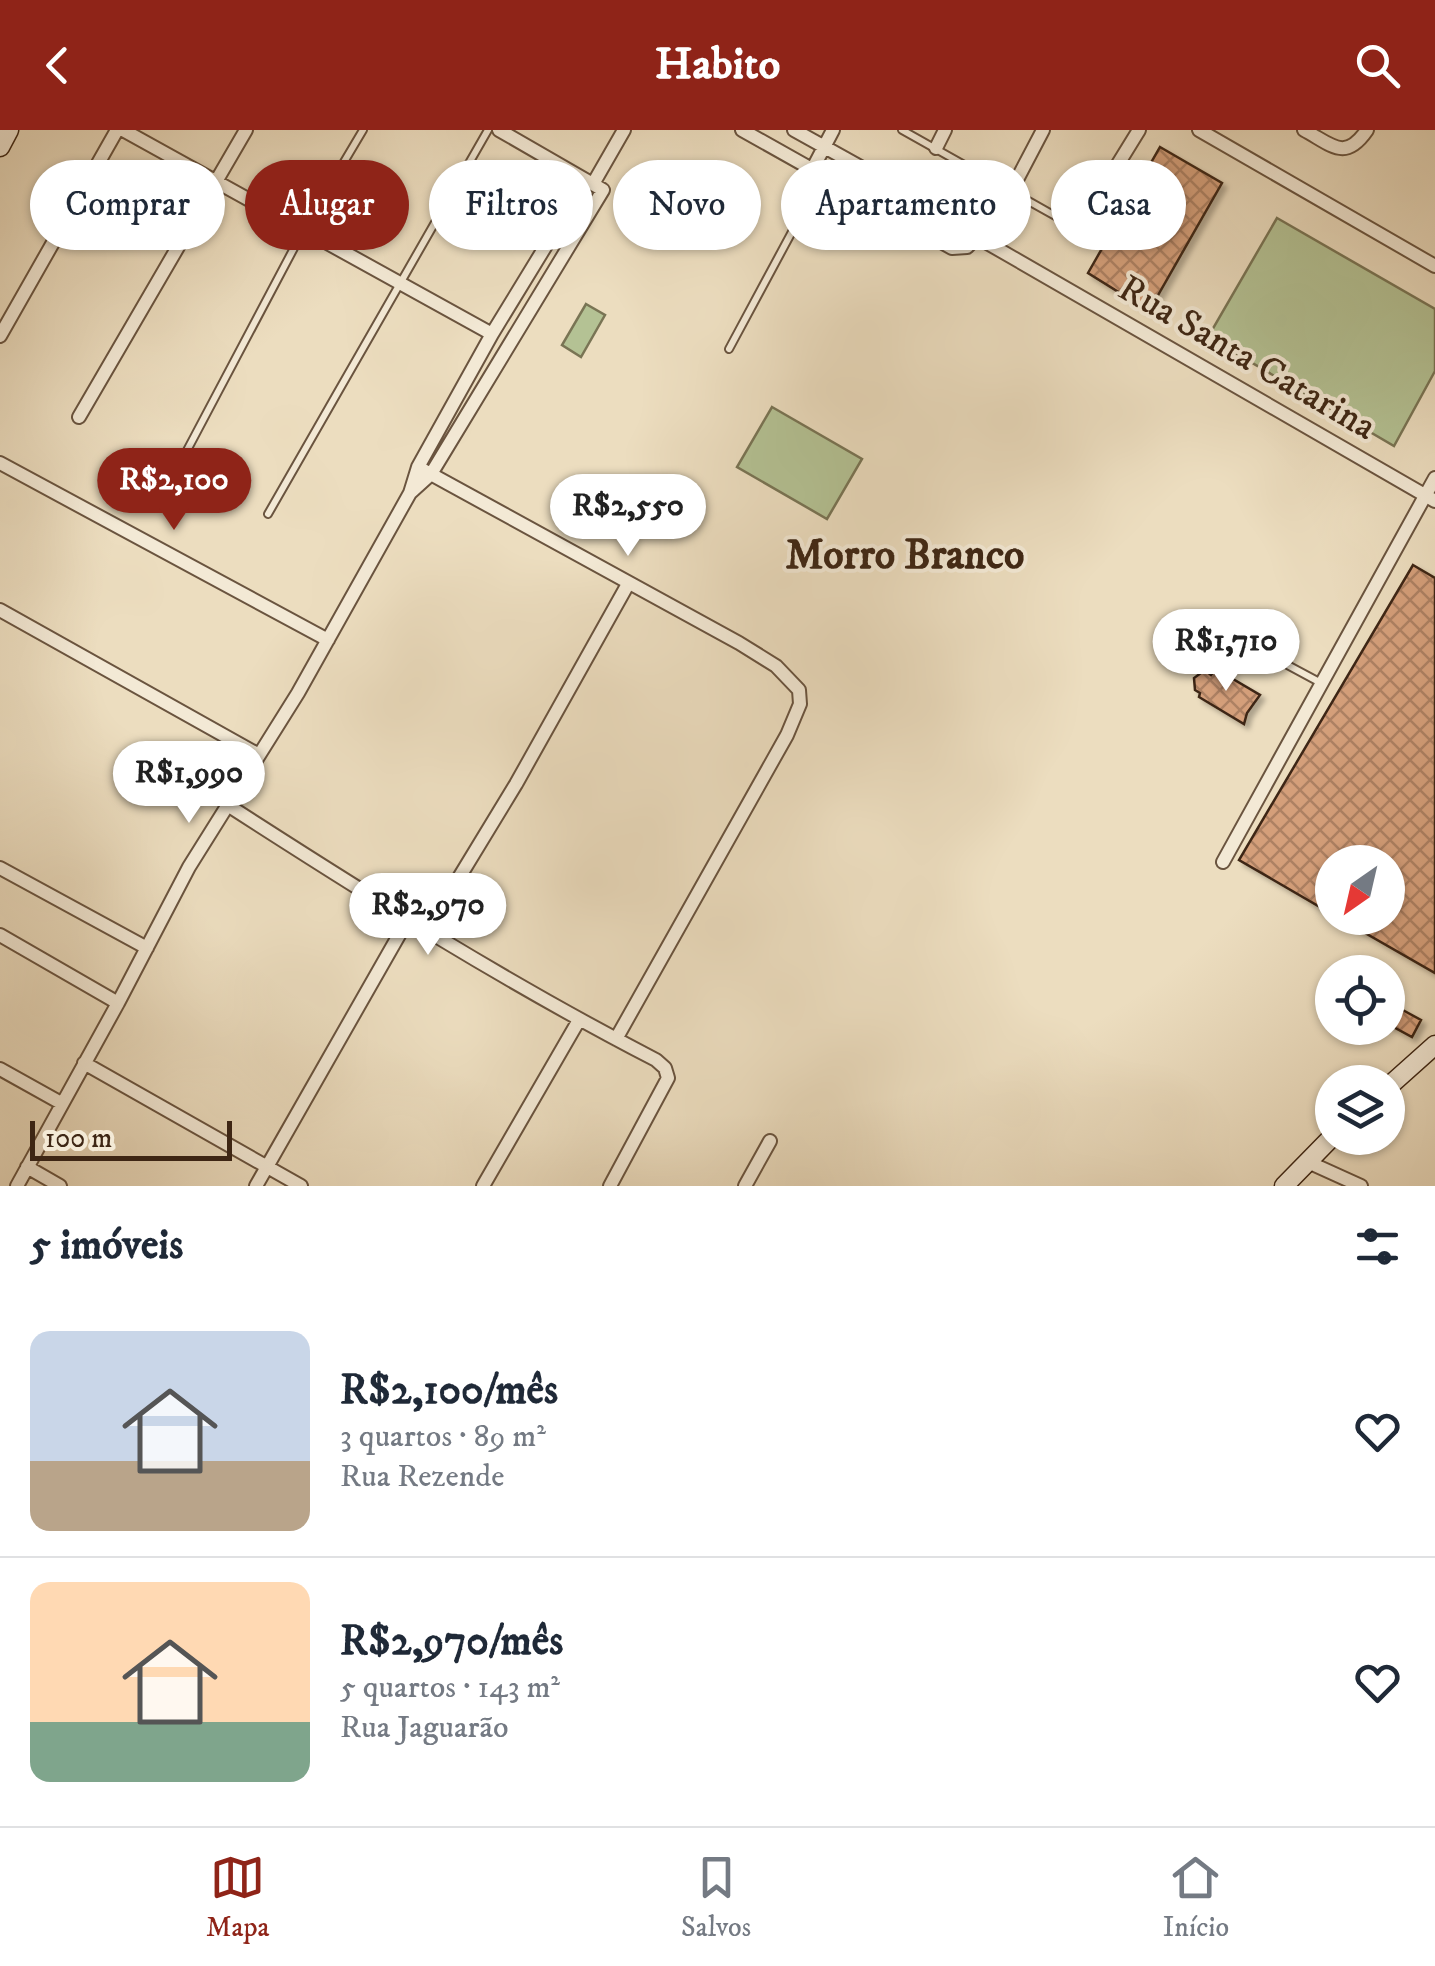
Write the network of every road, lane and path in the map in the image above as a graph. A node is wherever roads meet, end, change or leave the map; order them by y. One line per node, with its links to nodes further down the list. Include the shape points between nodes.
1 (8, 130): 18 (main road)
2 (120, 130): 21 (street); 41 (street)
3 (246, 130): 29 (street)
4 (363, 130): 22 (lane)
5 (488, 130): 37 (lane)
6 (499, 130): 30 (street)
7 (624, 130): 30 (street)
8 (742, 130): 23 (street)
9 (794, 130): 19 (street, Rua Santa Catarina)
10 (833, 130): 19 (street)
11 (902, 130): 20 (lane)
12 (945, 130): 20 (street)
13 (1043, 130): 27 (street)
14 (1139, 130): 28 (street)
15 (1199, 130): 36 (street)
16 (1304, 130): 17 (street, via 1336,148 1354,147)
17 (1367, 130)
18 (0, 146)
19 (824, 146): 24 (street); 25 (street, Rua Santa Catarina)
20 (936, 148): 26 (lane)
21 (178, 160)
22 (345, 160)
23 (794, 160)
24 (820, 160)
25 (849, 160)
26 (957, 160)
27 (1027, 160)
28 (1121, 160)
29 (225, 166)
30 (594, 185): 38 (street); 39 (street)
31 (781, 245): 42 (lane)
32 (177, 250): 43 (street)
33 (294, 250): 44 (lane)
34 (338, 250): 37 (street)
35 (1000, 250): 48 (street, Rua Santa Catarina)
36 (1435, 266)
37 (399, 284): 40 (street); 49 (lane)
38 (504, 315): 39 (street); 40 (street)
39 (521, 326): 46 (street)
40 (492, 334): 46 (street)
41 (0, 336)
42 (729, 349)
43 (80, 417)
44 (183, 458)
45 (0, 463): 53 (street)
46 (424, 470): 50 (street); 53 (street)
47 (1435, 478): 48 (street)
48 (1430, 498): 54 (street)
49 (268, 514)
50 (628, 584): 60 (street); 65 (street, via 776,666 799,690 800,704)
51 (0, 610): 55 (street)
52 (1237, 638): 54 (lane)
53 (328, 640): 55 (street)
54 (1322, 684): 57 (street)
55 (259, 756): 56 (street)
56 (226, 804): 59 (street); 62 (street)
57 (1223, 862)
58 (0, 868): 62 (street)
59 (407, 921): 60 (street); 75 (street)
60 (426, 932): 64 (street)
61 (0, 935): 63 (street)
62 (147, 948): 63 (street)
63 (118, 1003): 67 (street)
64 (579, 1020): 65 (street); 80 (street)
65 (616, 1039): 81 (street, via 656,1060 668,1078)
66 (1435, 1045): 69 (main road)
67 (84, 1063): 70 (street); 75 (street)
68 (0, 1069): 70 (street)
69 (1405, 1072)
70 (60, 1102): 74 (street)
71 (770, 1141): 82 (street)
72 (1315, 1155): 73 (main road)
73 (1308, 1162): 83 (main road); 84 (street)
74 (27, 1167): 76 (street); 77 (street)
75 (266, 1167): 78 (street); 79 (street)
76 (16, 1186)
77 (60, 1186)
78 (256, 1186)
79 (300, 1186)
80 (484, 1186)
81 (610, 1186)
82 (744, 1186)
83 (1284, 1186)
84 (1361, 1186)

